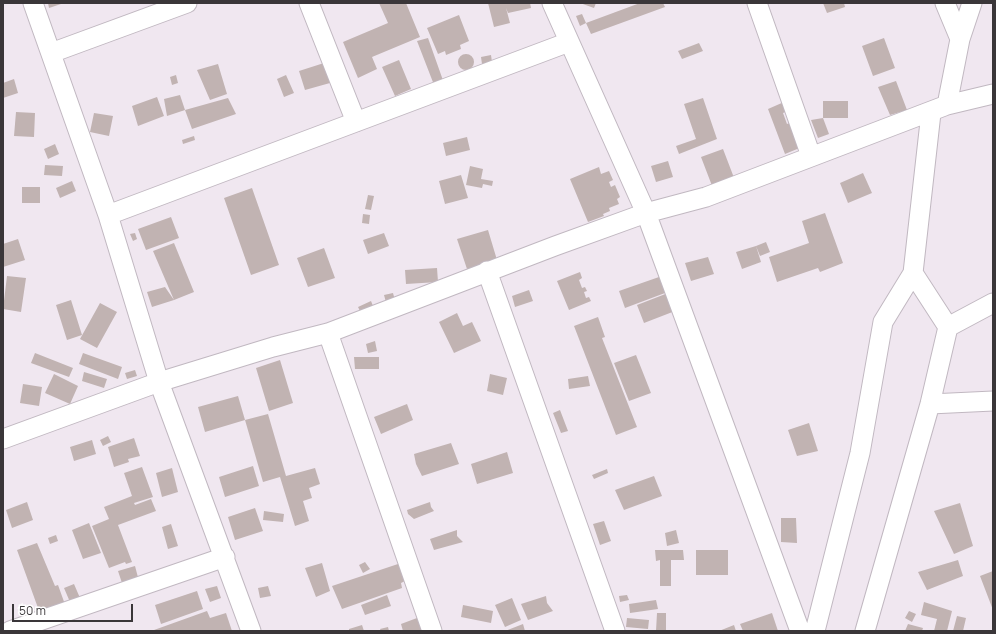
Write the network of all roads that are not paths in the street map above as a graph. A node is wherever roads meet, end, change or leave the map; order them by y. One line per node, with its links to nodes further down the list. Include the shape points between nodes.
1 (33, 3): 10 (street)
2 (187, 3): 10 (street)
3 (309, 3): 13 (street)
4 (552, 3): 9 (street)
5 (757, 3): 14 (street)
6 (945, 3): 8 (street)
7 (972, 3): 8 (street)
8 (960, 40): 12 (street)
9 (569, 42): 13 (street); 15 (street)
10 (51, 53): 16 (street)
11 (993, 94): 12 (street)
12 (939, 109): 14 (street); 18 (street)
13 (356, 122): 16 (street)
14 (811, 156): 15 (street, via 706,197)
15 (646, 213): 17 (street); 31 (street)
16 (108, 215): 22 (street)
17 (487, 271): 21 (street); 30 (street)
18 (913, 273): 20 (street); 32 (street, via 883,322 860,453)
19 (993, 303): 20 (street)
20 (948, 327): 24 (street)
21 (328, 333): 22 (street); 29 (street)
22 (159, 382): 25 (street); 26 (street)
23 (993, 400): 24 (street)
24 (930, 404): 33 (street)
25 (3, 439)
26 (225, 557): 27 (street); 28 (street)
27 (10, 631)
28 (251, 631)
29 (432, 631)
30 (615, 631)
31 (800, 631)
32 (815, 631)
33 (865, 631)

